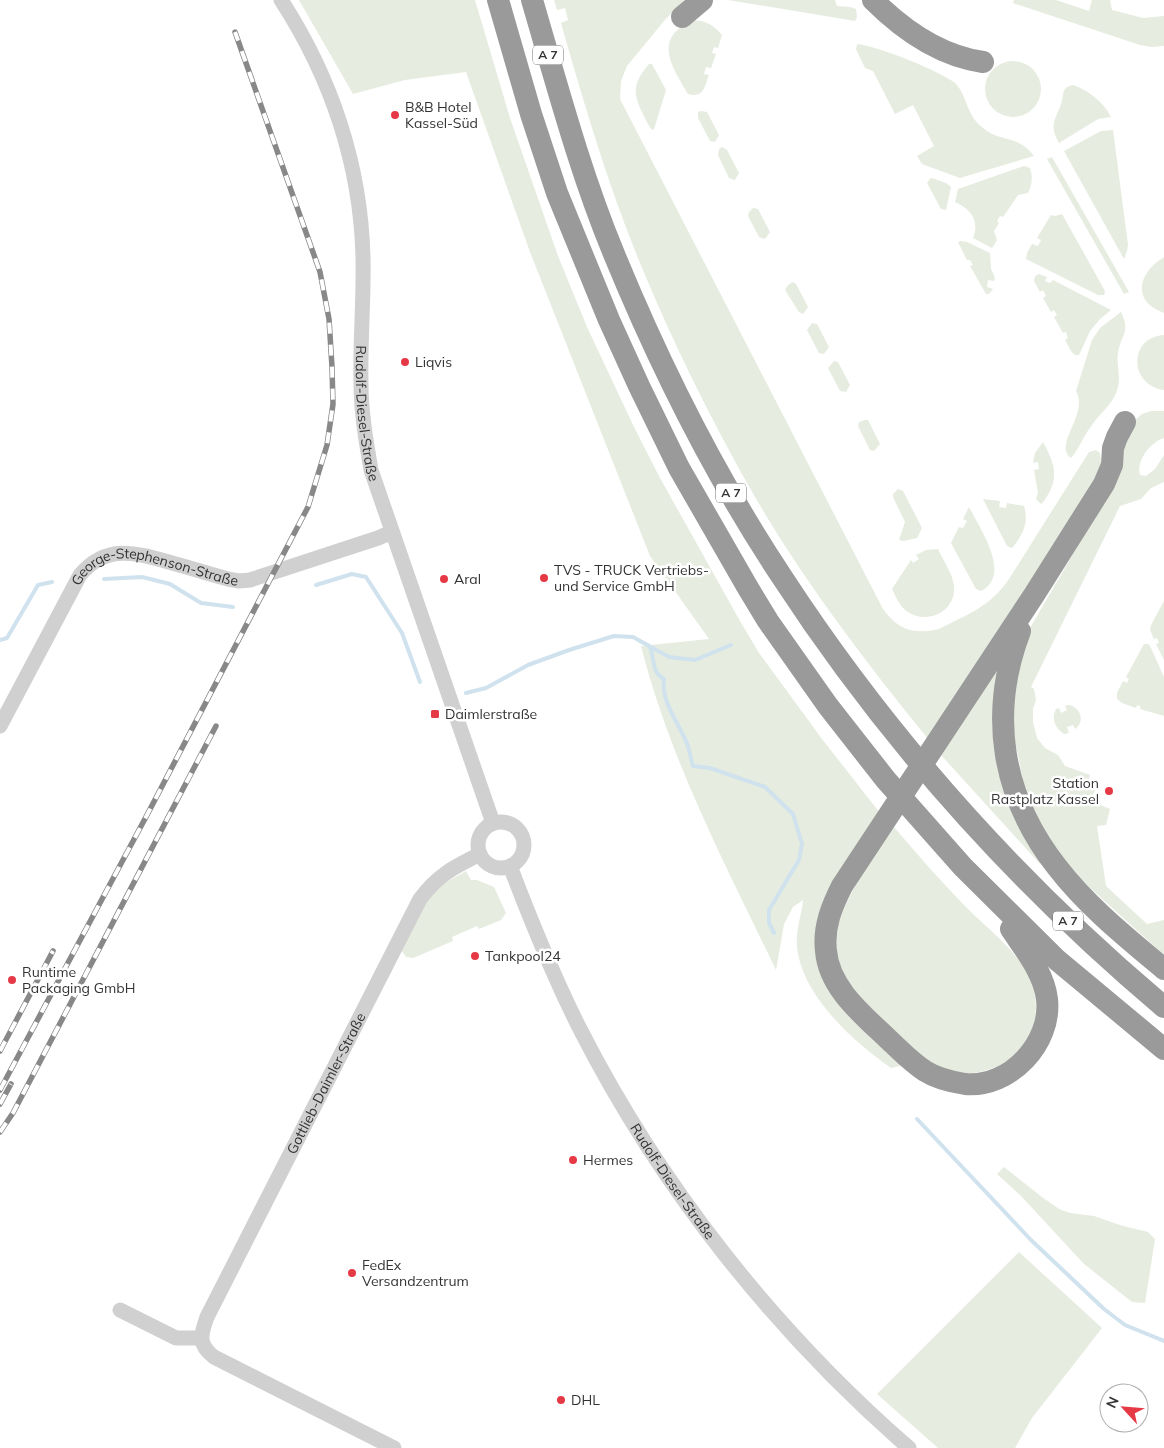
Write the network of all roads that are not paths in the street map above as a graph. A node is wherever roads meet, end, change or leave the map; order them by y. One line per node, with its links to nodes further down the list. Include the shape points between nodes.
1 (281, 0): 9 (street, Rudolf-Diesel-Straße, via 325,79 351,164 363,256 361,385 364,428 371,470)
2 (498, 0): 15 (highway, A 7, via 534,122 583,259 679,468 758,604 828,706 892,787)
3 (532, 0): 17 (highway, A 7, via 564,111 614,253 677,394 738,506 781,576 836,655 928,774 1043,897)
4 (702, 0): 6 (highway)
5 (873, 0): 7 (highway, via 892,18 925,40 948,52)
6 (682, 17)
7 (983, 62)
8 (1126, 422): 10 (highway, via 1113,448 1112,465 1104,484)
9 (392, 532): 11 (street, George-Stephenson-Straße, via 250,580 228,579 140,554 100,558 80,575); 12 (street, Rudolf-Diesel-Straße)
10 (1034, 595): 15 (highway, via 842,886 825,936 830,968 842,991 859,1011 911,1061 927,1072 965,1084 1000,1078 1017,1068 1038,1043 1047,1013 1044,984 1037,968); 16 (highway, via 1012,652 1004,694 1004,744 1011,783 1031,828 1058,868 1104,916)
11 (0, 726)
12 (493, 823): 13 (street, via 480,836); 14 (street, via 514,825 523,836 524,850)
13 (480, 854): 14 (street, via 492,866); 20 (street, Gottlieb-Daimler-Straße, via 451,868 420,899 207,1316)
14 (510, 866): 22 (street, Rudolf-Diesel-Straße, via 544,952 580,1029 667,1175 718,1245 785,1326 836,1380)
15 (986, 890): 18 (highway, A 7, via 1057,960)
16 (1164, 969)
17 (1164, 1006)
18 (1164, 1049)
19 (120, 1310): 20 (street, via 176,1338)
20 (201, 1338): 21 (street, via 207,1352 214,1357)
21 (394, 1448)
22 (909, 1448)

